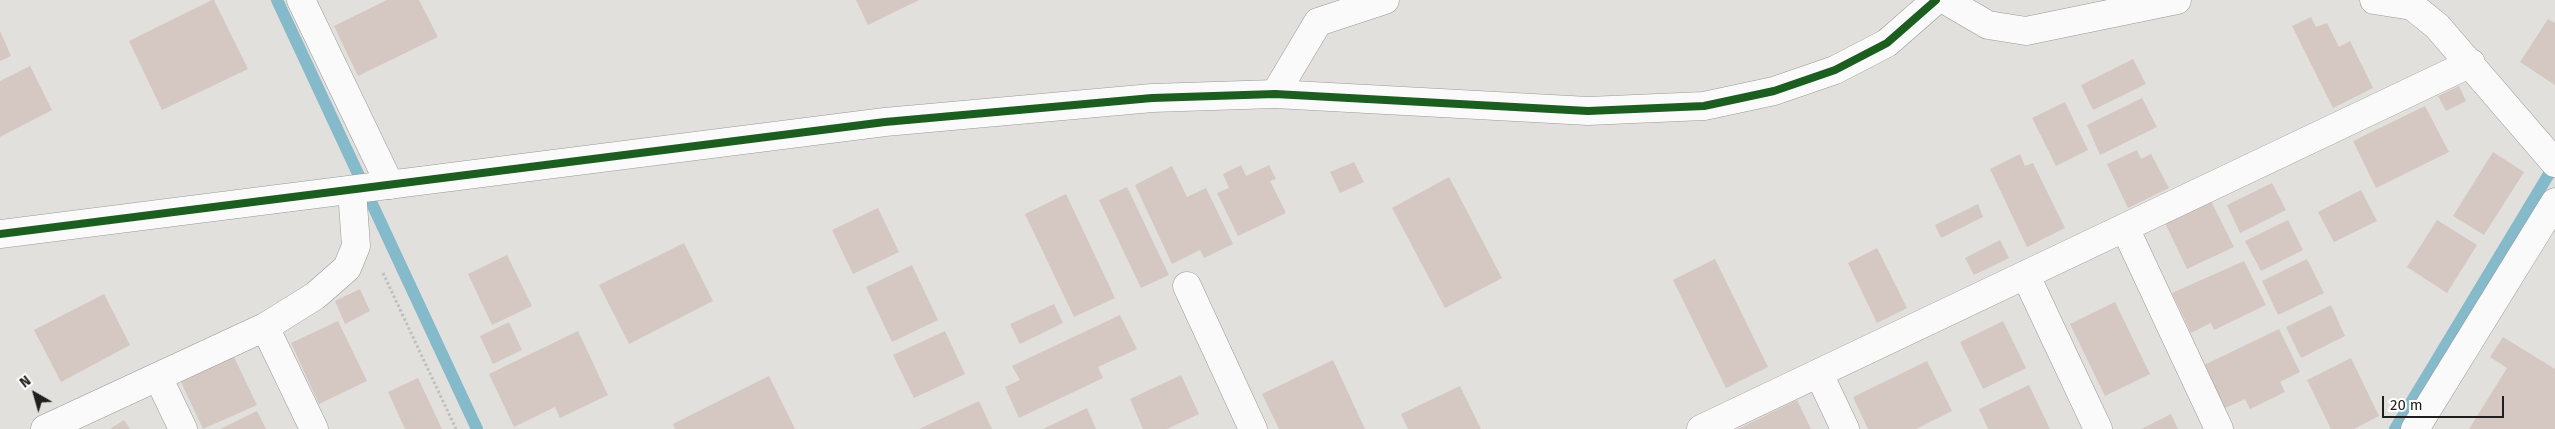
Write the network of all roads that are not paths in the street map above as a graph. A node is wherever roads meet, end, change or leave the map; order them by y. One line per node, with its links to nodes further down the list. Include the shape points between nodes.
1 (301, 0): 10 (street)
2 (1385, 0): 8 (street, via 1318,22)
3 (1936, 0): 8 (street, via 1887,43 1835,70 1774,91 1704,106 1588,111)
4 (1945, 0): 5 (street, via 1988,25 2026,31)
5 (2177, 0)
6 (2374, 0): 7 (street, via 2412,6 2437,26)
7 (2471, 63): 9 (street); 13 (street)
8 (1275, 94): 10 (street, via 1152,98 885,122)
9 (2555, 164)
10 (390, 185): 11 (street)
11 (352, 190): 14 (street); 17 (street, via 355,252 347,268 315,296)
12 (2555, 202): 28 (street)
13 (2125, 228): 15 (street); 27 (street)
14 (0, 234)
15 (2026, 276): 18 (street); 26 (street)
16 (1187, 286): 23 (street)
17 (265, 327): 19 (street); 22 (street)
18 (1819, 374): 24 (street); 25 (street)
19 (158, 377): 20 (street); 21 (street)
20 (45, 429)
21 (182, 429)
22 (314, 429)
23 (1252, 429)
24 (1701, 429)
25 (1845, 429)
26 (2098, 429)
27 (2219, 429)
28 (2415, 429)

